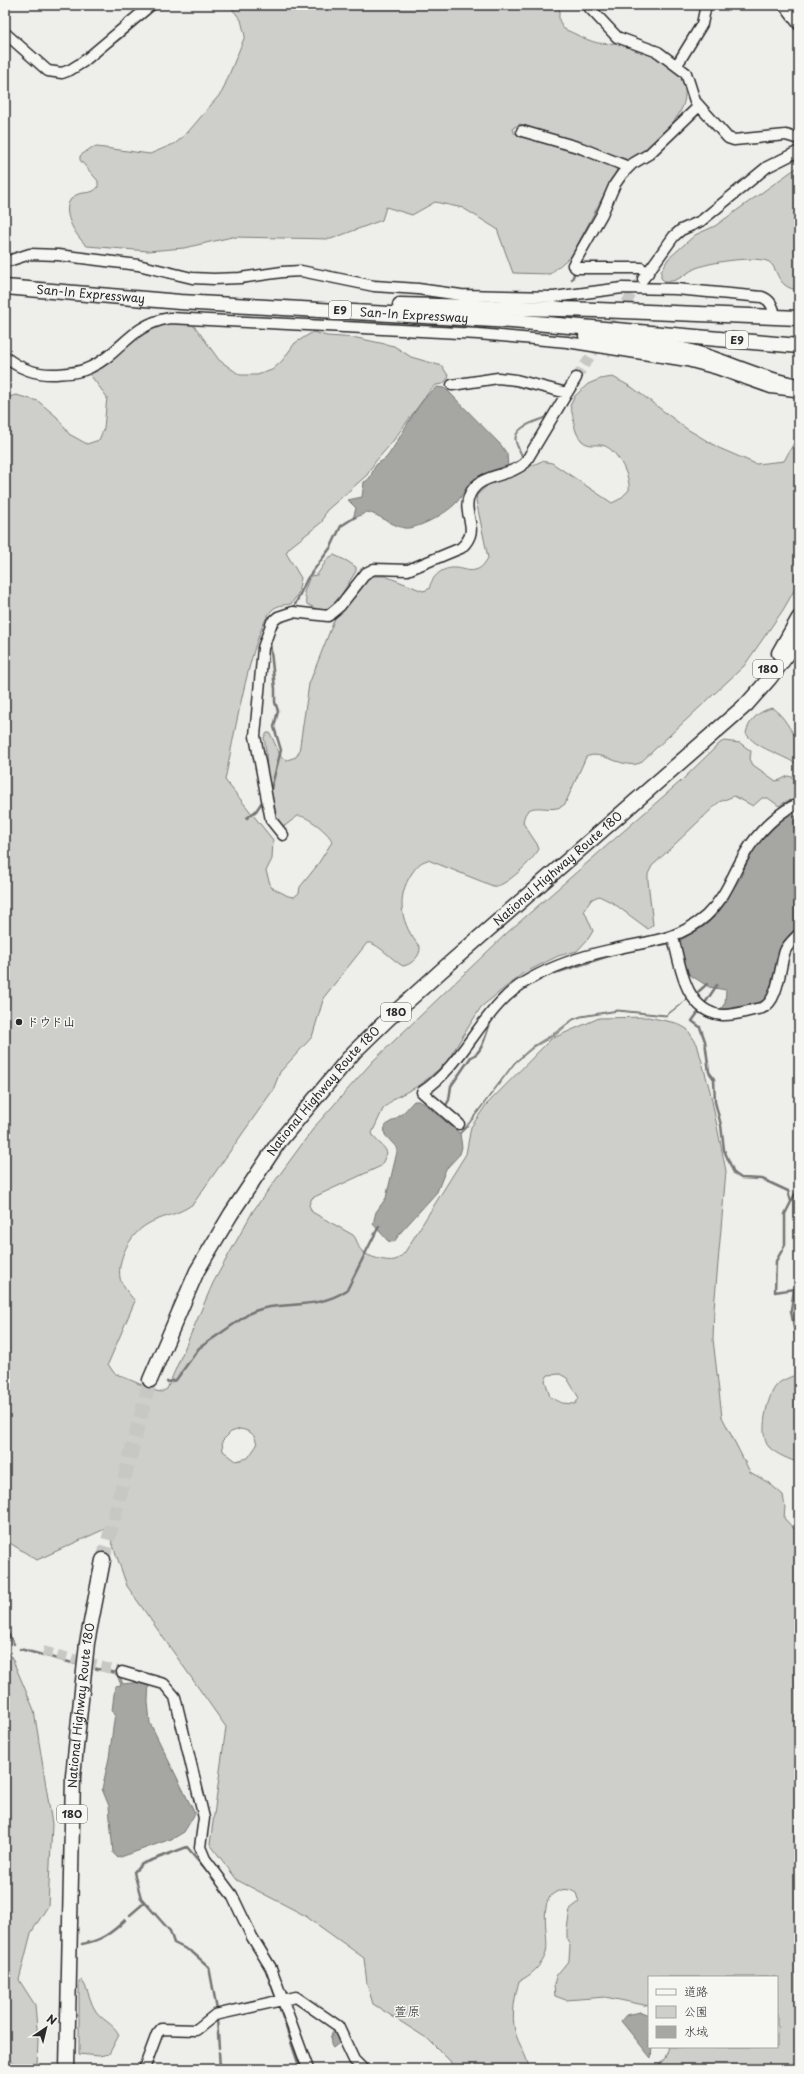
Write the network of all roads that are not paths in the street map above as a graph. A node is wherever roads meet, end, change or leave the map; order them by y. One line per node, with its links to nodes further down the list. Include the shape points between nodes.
1 (151, 5): 8 (street, via 83,62 62,73 48,71)
2 (587, 5): 9 (street, via 617,37 658,52)
3 (706, 5): 9 (street, via 702,24)
4 (784, 5): 7 (street)
5 (797, 5): 6 (highway)
6 (799, 8)
7 (799, 25)
8 (5, 33)
9 (677, 66): 10 (street, via 686,73 693,97)
10 (700, 106): 12 (street, via 722,134 731,140 786,135); 14 (street, via 649,154)
11 (522, 130): 14 (street, via 588,150)
12 (799, 139)
13 (799, 151): 14 (street, via 767,167 701,221 677,233 645,276 641,268 574,266 615,184)
14 (628, 167)
15 (5, 262): 19 (street, via 30,254 58,255 138,265 192,278 214,279 301,272 374,286 460,295 554,297 622,288 676,289 762,297 772,304)
16 (5, 287): 17 (highway, San-In Expressway / E9, via 180,302)
17 (289, 307): 18 (highway, San-In Expressway / E9); 19 (highway, via 465,306)
18 (366, 312): 21 (highway, San-In Expressway / E9, via 596,328); 25 (highway, via 671,347 721,361 772,380)
19 (775, 317): 20 (highway)
20 (799, 318)
21 (799, 346)
22 (5, 357): 26 (street, via 18,367 35,373 76,373 92,367 139,329 170,318 478,334 566,342 687,361 771,388)
23 (576, 378): 27 (street)
24 (452, 385): 27 (street, via 498,378)
25 (799, 386)
26 (799, 391)
27 (567, 393): 32 (street, via 525,463 517,470 487,479 470,495 468,504 472,531 461,548 408,570 374,569 366,573 340,606 328,616 287,613 272,622 263,648 255,736 271,820)
28 (799, 618): 30 (highway, National Highway Route 180 / 180, via 785,644)
29 (799, 640): 30 (highway, National Highway Route 180 / 180, via 747,704)
30 (731, 717): 36 (highway, National Highway Route 180 / 180, via 442,970 350,1058 278,1143 231,1214 197,1271)
31 (797, 807): 34 (street, via 778,816 746,852 731,883 714,908 695,924)
32 (283, 835)
33 (799, 934): 34 (street, via 784,953 779,982 767,1005 723,1016 705,1009 687,989)
34 (673, 937): 35 (street, via 610,950 560,965 511,991 494,1009 452,1065 422,1092)
35 (458, 1124)
36 (150, 1380)
37 (103, 1560): 40 (highway, National Highway Route 180 / 180, via 87,1643 73,1776)
38 (122, 1672): 39 (street, via 164,1684 175,1697 204,1818 200,1847 205,1859 240,1908)
39 (284, 1999): 41 (street, via 215,2016 196,2030 161,2029); 42 (street); 43 (street, via 299,1998 338,2026 354,2060)
40 (67, 2069)
41 (144, 2069)
42 (308, 2069)
43 (363, 2069)

